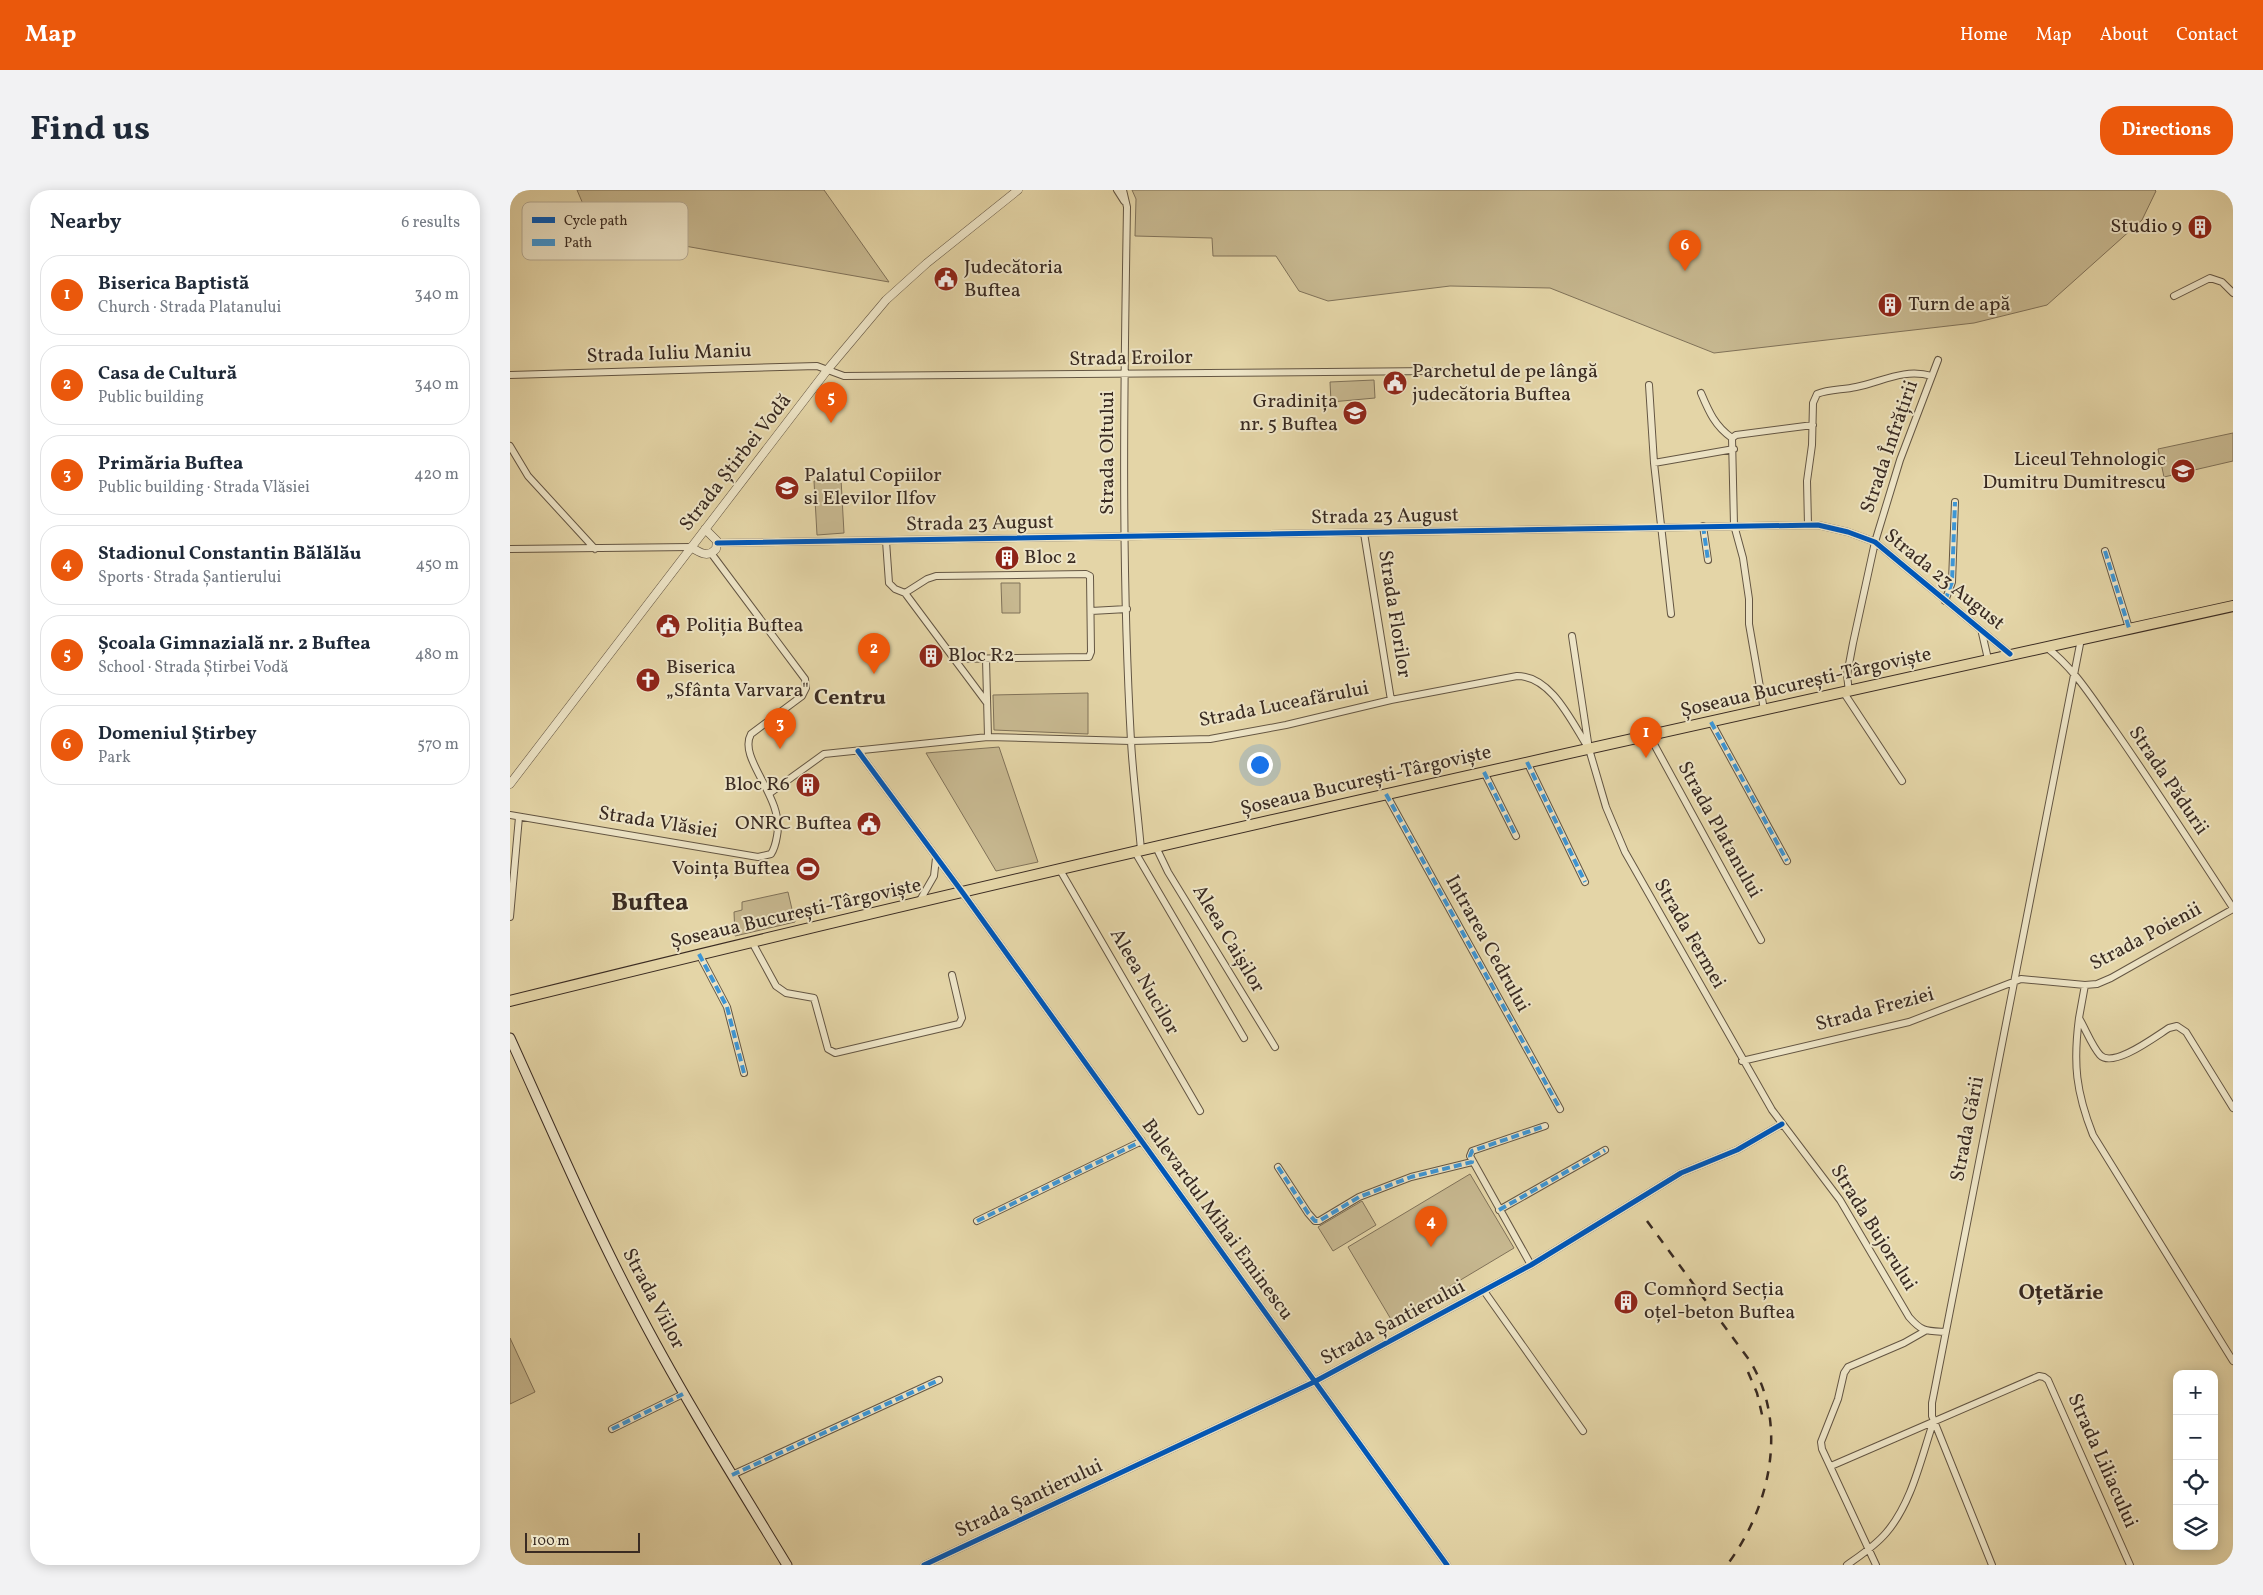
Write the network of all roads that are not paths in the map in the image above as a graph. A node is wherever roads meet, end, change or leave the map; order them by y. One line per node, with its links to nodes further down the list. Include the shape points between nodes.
1 (1018, 190): 8 (street, Strada Știrbei Vodă, via 891,295)
2 (1117, 190): 4 (street)
3 (1123, 190): 4 (street, Strada Oltului)
4 (1127, 206): 11 (street, Strada Oltului)
5 (2233, 293): 6 (street, via 2222,282 2210,278)
6 (2174, 296)
7 (1938, 360): 12 (street, Strada Înfrățirii)
8 (828, 369): 10 (street, Strada Iuliu Maniu, via 817,366); 11 (street, Strada Eroilor, via 844,376); 25 (street, Strada Știrbei Vodă)
9 (1436, 372): 11 (street, Strada Eroilor)
10 (510, 375)
11 (1124, 375): 27 (street, Strada Oltului)
12 (1932, 376): 15 (street, via 1916,373 1884,377 1857,387 1821,392 1814,397); 29 (street, Strada Înfrățirii, via 1900,460)
13 (1649, 385): 19 (street)
14 (1701, 393): 16 (street, via 1710,415)
15 (1813, 425): 16 (street); 22 (street, via 1807,481)
16 (1732, 438): 18 (street)
17 (510, 446): 32 (street, via 535,484)
18 (1734, 449): 19 (street); 21 (street)
19 (1654, 463): 24 (street)
20 (1955, 502): 38 (street, via 1952,582)
21 (1734, 525): 22 (street, Strada 23 August); 23 (street, Strada 23 August); 56 (street, via 1743,558 1749,624)
22 (1808, 525): 29 (street, Strada 23 August, via 1834,528)
23 (1703, 526): 24 (street, Strada 23 August); 36 (street)
24 (1660, 527): 26 (street, Strada 23 August); 42 (street, via 1664,538)
25 (705, 529): 30 (street); 31 (street, Strada Știrbei Vodă)
26 (1364, 533): 27 (street, Strada 23 August); 54 (street, Strada Florilor)
27 (1125, 537): 28 (street, Strada 23 August); 40 (street, Strada Oltului)
28 (886, 540): 30 (street, Strada 23 August); 37 (street, via 889,583)
29 (1875, 542): 38 (street, Strada 23 August); 53 (street, Strada Înfrățirii, via 1852,643)
30 (717, 543): 35 (street)
31 (692, 547): 32 (street); 35 (street, via 705,554); 66 (street, Strada Știrbei Vodă)
32 (595, 549): 33 (street)
33 (510, 550)
34 (2105, 551): 43 (street)
35 (711, 553): 67 (street, Strada Vlăsiei, via 805,679 805,692 792,706 751,734 748,742 751,759)
36 (1708, 560)
37 (905, 593): 41 (street, via 936,576 1086,574 1091,579); 50 (street)
38 (1945, 601): 44 (street, Strada 23 August)
39 (2233, 606): 43 (main road, Șoseaua București-Târgoviște)
40 (1127, 610): 41 (street); 60 (street, Strada Oltului)
41 (1091, 611): 49 (street, via 1091,652 1088,657)
42 (1671, 614)
43 (2130, 628): 46 (main road, Șoseaua București-Târgoviște)
44 (1982, 633): 48 (street, Strada 23 August); 51 (street)
45 (1572, 636): 61 (street)
46 (2081, 639): 47 (main road, Șoseaua București-Târgoviște); 52 (street, Strada Gării)
47 (2045, 646): 48 (main road, Șoseaua București-Târgoviște); 52 (street, Strada Pădurii)
48 (2010, 654): 51 (main road, Șoseaua București-Târgoviște)
49 (986, 658): 50 (street); 55 (street)
50 (954, 659): 55 (street)
51 (1988, 660): 53 (main road, Șoseaua București-Târgoviște)
52 (2074, 674): 80 (street, Strada Pădurii, via 2147,776); 86 (street, Strada Gării)
53 (1847, 692): 56 (main road, Șoseaua București-Târgoviște); 65 (street)
54 (1391, 700): 60 (street, Strada Luceafărului, via 1221,738); 61 (street, Strada Luceafărului, via 1504,678 1530,677 1550,690)
55 (987, 703): 59 (street)
56 (1764, 710): 57 (main road, Șoseaua București-Târgoviște)
57 (1711, 722): 58 (main road, Șoseaua București-Târgoviște); 75 (street)
58 (1649, 736): 61 (main road, Șoseaua București-Târgoviște); 82 (street, Strada Platanului)
59 (988, 737): 60 (street, Strada Luceafărului); 62 (street, Strada Luceafărului)
60 (1131, 742): 73 (street, Strada Oltului)
61 (1589, 749): 63 (main road, Șoseaua București-Târgoviște); 93 (street, Strada Fermei, via 1606,808 1625,852)
62 (858, 751): 67 (street, Strada Luceafărului, via 824,754); 74 (street, Bulevardul Mihai Eminescu)
63 (1527, 762): 64 (main road, Șoseaua București-Târgoviște); 77 (street)
64 (1484, 772): 68 (main road, Șoseaua București-Târgoviște); 71 (street)
65 (1902, 781)
66 (510, 784)
67 (770, 793): 70 (street, Strada Vlăsiei, via 778,814 779,828 774,850 763,857)
68 (1386, 794): 72 (main road, Șoseaua București-Târgoviște); 96 (street, Intrarea Cedrului)
69 (510, 815): 70 (street, Strada Vlăsiei)
70 (519, 817): 81 (street)
71 (1516, 836)
72 (1156, 847): 73 (main road, Șoseaua București-Târgoviște); 92 (street, Aleea Caișilor)
73 (1138, 851): 76 (main road, Șoseaua București-Târgoviște); 91 (street)
74 (936, 858): 78 (street, Bulevardul Mihai Eminescu); 79 (street, via 934,876)
75 (1787, 861)
76 (1060, 870): 78 (main road, Șoseaua București-Târgoviște); 97 (street, Aleea Nucilor)
77 (1585, 882)
78 (963, 893): 79 (main road, Șoseaua București-Târgoviște); 100 (street, Bulevardul Mihai Eminescu)
79 (919, 902): 83 (main road, Șoseaua București-Târgoviște)
80 (2233, 908): 87 (street, Strada Poienii, via 2111,978)
81 (510, 917)
82 (1761, 940)
83 (752, 942): 84 (main road, Șoseaua București-Târgoviște); 85 (street, via 776,986 786,993 811,996 816,1000 828,1049 836,1053 959,1024 962,1018)
84 (699, 954): 88 (main road, Șoseaua București-Târgoviște); 94 (street, via 727,1007)
85 (952, 975)
86 (2013, 982): 87 (street, Strada Poienii); 93 (street, Strada Freziei, via 1909,1022); 109 (street, Strada Gării)
87 (2085, 985): 89 (street)
88 (510, 1001)
89 (2079, 1018): 95 (street, via 2101,1056 2109,1060 2121,1058 2172,1026 2182,1028); 110 (street, via 2075,1067 2093,1135)
90 (510, 1038): 113 (main road, Strada Viilor, via 594,1223)
91 (1244, 1038)
92 (1275, 1047)
93 (1742, 1061): 98 (street, Strada Fermei)
94 (744, 1073)
95 (2233, 1108)
96 (1560, 1109)
97 (1200, 1111)
98 (1782, 1124): 106 (street, Strada Șantierului, via 1737,1150 1681,1173); 108 (street, Strada Bujorului, via 1840,1200 1909,1317)
99 (1545, 1126): 102 (street, via 1472,1151)
100 (1142, 1141): 105 (street); 112 (street, Bulevardul Mihai Eminescu)
101 (1605, 1150): 104 (street)
102 (1472, 1162): 103 (street, via 1411,1177 1359,1197 1325,1219 1316,1221); 104 (street)
103 (1278, 1167)
104 (1499, 1210): 106 (street)
105 (977, 1221)
106 (1531, 1264): 107 (street, Strada Șantierului)
107 (1484, 1291): 112 (street, Strada Șantierului); 116 (street)
108 (1925, 1331): 109 (street); 117 (street, via 1846,1369 1821,1442)
109 (1945, 1332): 114 (street, Strada Gării, via 1932,1396)
110 (2233, 1361)
111 (940, 1380): 118 (street)
112 (1314, 1382): 121 (street, Strada Șantierului); 122 (street, Bulevardul Mihai Eminescu)
113 (683, 1394): 115 (street); 118 (main road, Strada Viilor)
114 (1934, 1420): 117 (street); 119 (street, Strada Gării, via 1899,1516); 125 (street); 126 (street, Strada Liliacului, via 2039,1376 2044,1377)
115 (612, 1429)
116 (1583, 1431)
117 (1831, 1466): 119 (street)
118 (732, 1475): 120 (main road, Strada Viilor)
119 (1870, 1548): 123 (street, Strada Gării); 124 (street)
120 (787, 1565)
121 (924, 1565)
122 (1447, 1565)
123 (1847, 1565)
124 (1876, 1565)
125 (1992, 1565)
126 (2130, 1565)

